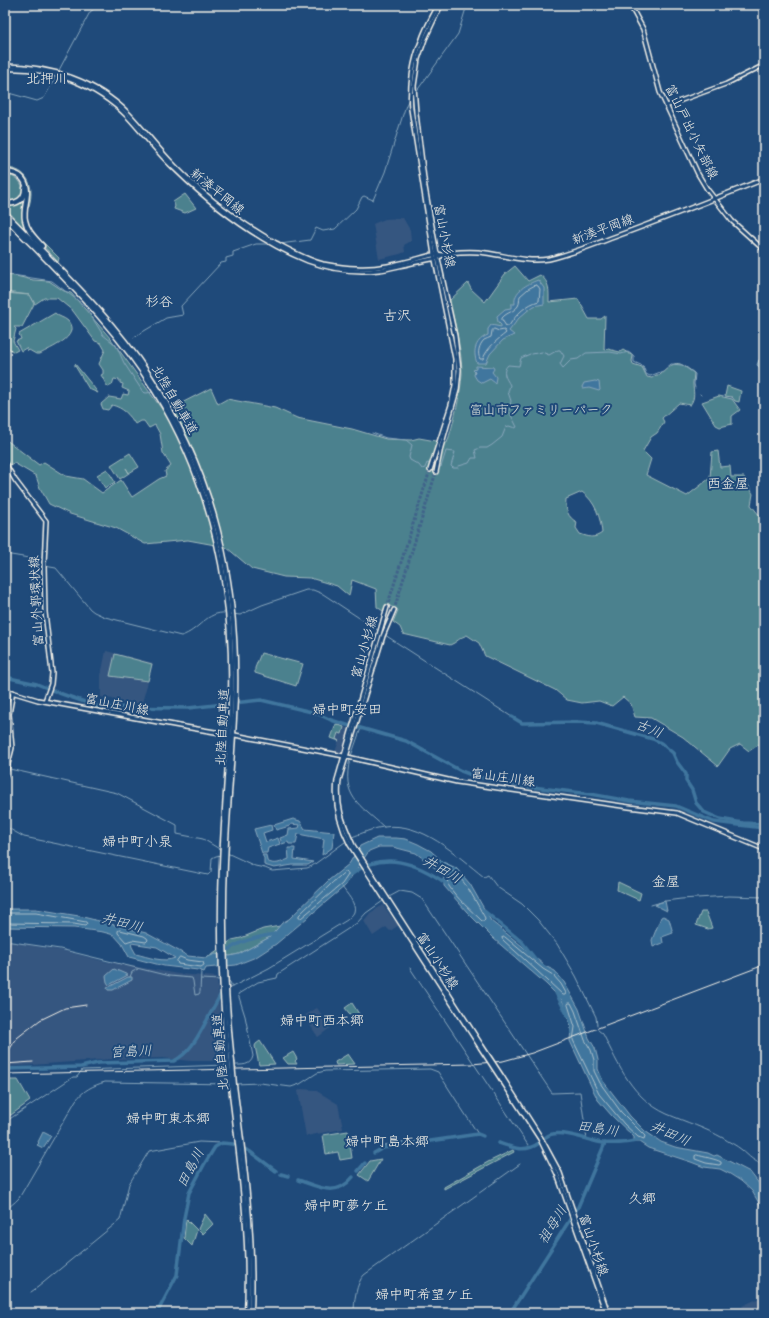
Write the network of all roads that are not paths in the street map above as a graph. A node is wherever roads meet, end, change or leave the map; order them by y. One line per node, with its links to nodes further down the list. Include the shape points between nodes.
1 (440, 5): 15 (main road, 富山小杉線, via 418,59 414,86 425,187)
2 (630, 5): 5 (main road, 富山戸出小矢部線, via 643,29 657,85)
3 (764, 65): 5 (main road, via 726,84)
4 (5, 68): 15 (main road, 新湊平岡線, via 30,69 59,75 75,81 116,105 166,161 206,198 258,236 294,255 323,266 356,270 380,270)
5 (666, 106): 8 (main road, 富山戸出小矢部線, via 698,174)
6 (5, 173): 9 (highway, via 18,178 25,192 18,202); 16 (highway, via 22,178 26,185 24,216 28,230)
7 (764, 179): 8 (main road, 新湊平岡線)
8 (714, 199): 14 (main road, 富山戸出小矢部線, via 734,224); 15 (main road, 新湊平岡線, via 549,258 524,260 477,252)
9 (5, 203)
10 (5, 213): 16 (highway, 北陸自動車道)
11 (5, 218): 13 (highway, 北陸自動車道)
12 (5, 221): 13 (highway)
13 (35, 248): 21 (highway, 北陸自動車道, via 114,332 144,373 170,416 189,456 210,512)
14 (764, 250)
15 (436, 256): 18 (main road, 富山小杉線, via 454,347 456,376 451,405); 19 (main road, 富山小杉線, via 455,336 459,370 457,390)
16 (75, 284): 21 (highway, 北陸自動車道, via 142,364 186,441 204,483 216,524 226,565)
17 (5, 463): 26 (main road, 富山外郭環状線, via 46,521 45,612 52,673)
18 (430, 470)
19 (436, 472)
20 (387, 607): 23 (main road, 富山小杉線)
21 (230, 609): 32 (highway, 北陸自動車道, bridge, via 233,708 224,847 225,998 247,1204)
22 (394, 610): 23 (main road, 富山小杉線)
23 (381, 635): 29 (main road, 富山小杉線)
24 (5, 690): 25 (main road, 富山庄川線)
25 (13, 692): 26 (main road, 富山庄川線); 30 (main road, via 9,714 12,748)
26 (45, 701): 27 (main road, 富山庄川線)
27 (228, 734)
28 (235, 735): 29 (main road, 富山庄川線)
29 (345, 756): 31 (main road, 富山庄川線, via 471,784 677,813); 35 (main road, 富山小杉線, bridge, via 339,780 338,803 343,826 352,846 546,1144 560,1173)
30 (5, 776)
31 (764, 849)
32 (250, 1284): 33 (highway, 北陸自動車道); 34 (highway, 北陸自動車道)
33 (247, 1313)
34 (251, 1313)
35 (607, 1313)

